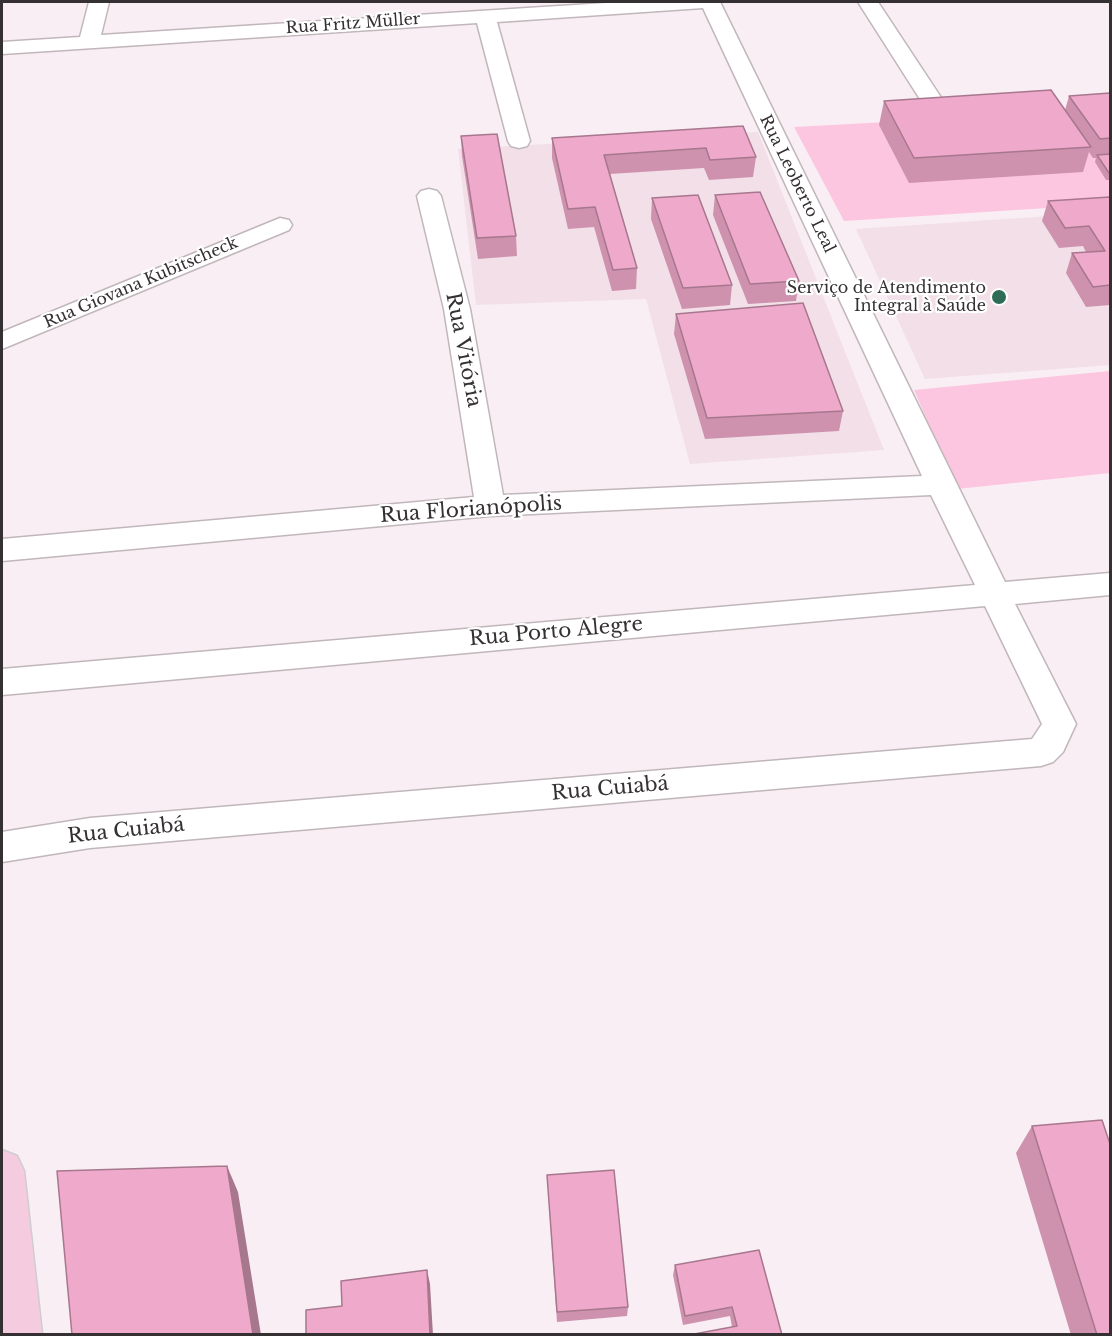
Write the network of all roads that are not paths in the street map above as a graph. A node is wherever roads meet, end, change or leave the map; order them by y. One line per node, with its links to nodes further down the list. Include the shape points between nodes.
1 (99, 2): 6 (street)
2 (705, 2): 5 (street, Rua Fritz Müller)
3 (710, 2): 13 (street, Rua Leoberto Leal)
4 (868, 2): 8 (street)
5 (485, 16): 6 (street, Rua Fritz Müller); 9 (street)
6 (89, 41): 7 (street, Rua Fritz Müller)
7 (2, 48)
8 (933, 102)
9 (519, 141)
10 (429, 196): 14 (street, Rua Vitória, via 457,309)
11 (280, 225): 12 (street, Rua Giovana Kubitscheck)
12 (2, 341)
13 (941, 485): 14 (street, Rua Florianópolis); 17 (street, Rua Leoberto Leal)
14 (490, 506): 15 (street, Rua Florianópolis)
15 (2, 549)
16 (1110, 584): 17 (street, Rua Porto Alegre)
17 (993, 594): 18 (street, Rua Porto Alegre); 19 (street, Rua Cuiabá, via 1059,724 1051,742 1041,752 90,833)
18 (2, 682)
19 (2, 848)
20 (2, 1171): 21 (main road)
21 (19, 1335)

